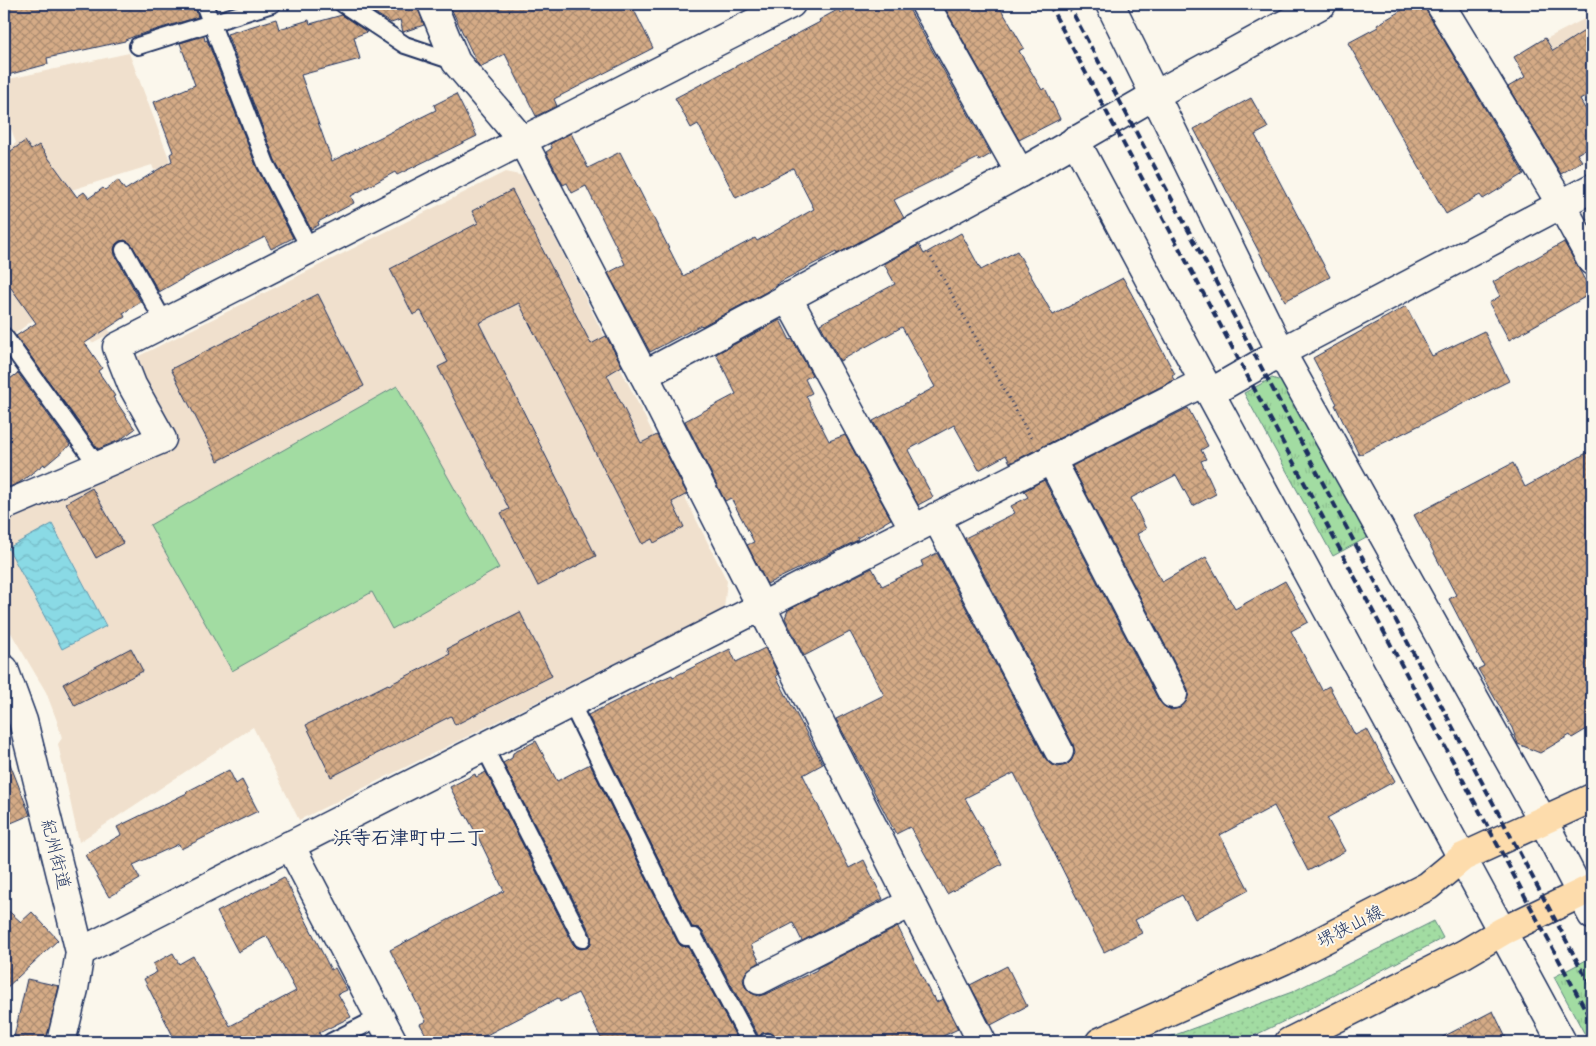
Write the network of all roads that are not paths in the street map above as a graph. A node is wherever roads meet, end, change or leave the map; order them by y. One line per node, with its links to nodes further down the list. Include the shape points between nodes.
1 (204, 4): 10 (lane)
2 (272, 4): 10 (lane)
3 (343, 4): 12 (lane, via 405,44)
4 (432, 4): 12 (street)
5 (791, 4): 14 (street)
6 (925, 4): 16 (street)
7 (1110, 4): 13 (street)
8 (1322, 4): 13 (street)
9 (1440, 4): 18 (street)
10 (212, 23): 11 (lane); 19 (lane, via 266,164)
11 (138, 46)
12 (456, 62): 14 (street)
13 (1155, 95): 15 (street); 25 (street)
14 (522, 140): 19 (street); 26 (street)
15 (1075, 140): 16 (street); 27 (street)
16 (1020, 172): 22 (street)
17 (1592, 188): 18 (street)
18 (1561, 204): 21 (street); 25 (street)
19 (310, 249): 23 (street)
20 (124, 250): 23 (lane)
21 (1592, 261)
22 (787, 297): 26 (street); 31 (street)
23 (164, 322): 29 (street, via 117,347 132,385 162,439)
24 (4, 336): 29 (lane)
25 (1282, 352): 27 (street); 40 (street)
26 (644, 375): 32 (street)
27 (1207, 388): 28 (street); 42 (street)
28 (1048, 461): 31 (street); 34 (street)
29 (98, 466): 30 (street)
30 (4, 506)
31 (925, 523): 32 (street); 38 (street)
32 (760, 608): 35 (street); 44 (street)
33 (4, 669): 36 (street, 紀州街道)
34 (1173, 694)
35 (571, 703): 37 (street); 53 (lane, via 686,937 694,937)
36 (14, 726): 47 (street, 紀州街道)
37 (484, 747): 41 (street); 46 (lane)
38 (1058, 751)
39 (1592, 798): 40 (main road, 堺狭山線)
40 (1543, 821): 42 (main road, 堺狭山線); 43 (street)
41 (290, 845): 47 (street); 49 (street)
42 (1463, 857): 45 (street); 55 (main road, 堺狭山線, via 1428,886 1284,960)
43 (1589, 899): 45 (main road)
44 (911, 903): 48 (street); 54 (street)
45 (1503, 931): 56 (main road); 57 (street)
46 (582, 938)
47 (80, 952): 50 (street, 紀州街道)
48 (759, 980)
49 (380, 1017): 51 (lane); 52 (street)
50 (61, 1042)
51 (332, 1042)
52 (393, 1042)
53 (750, 1042)
54 (982, 1042)
55 (1100, 1042)
56 (1289, 1042)
57 (1562, 1042)

